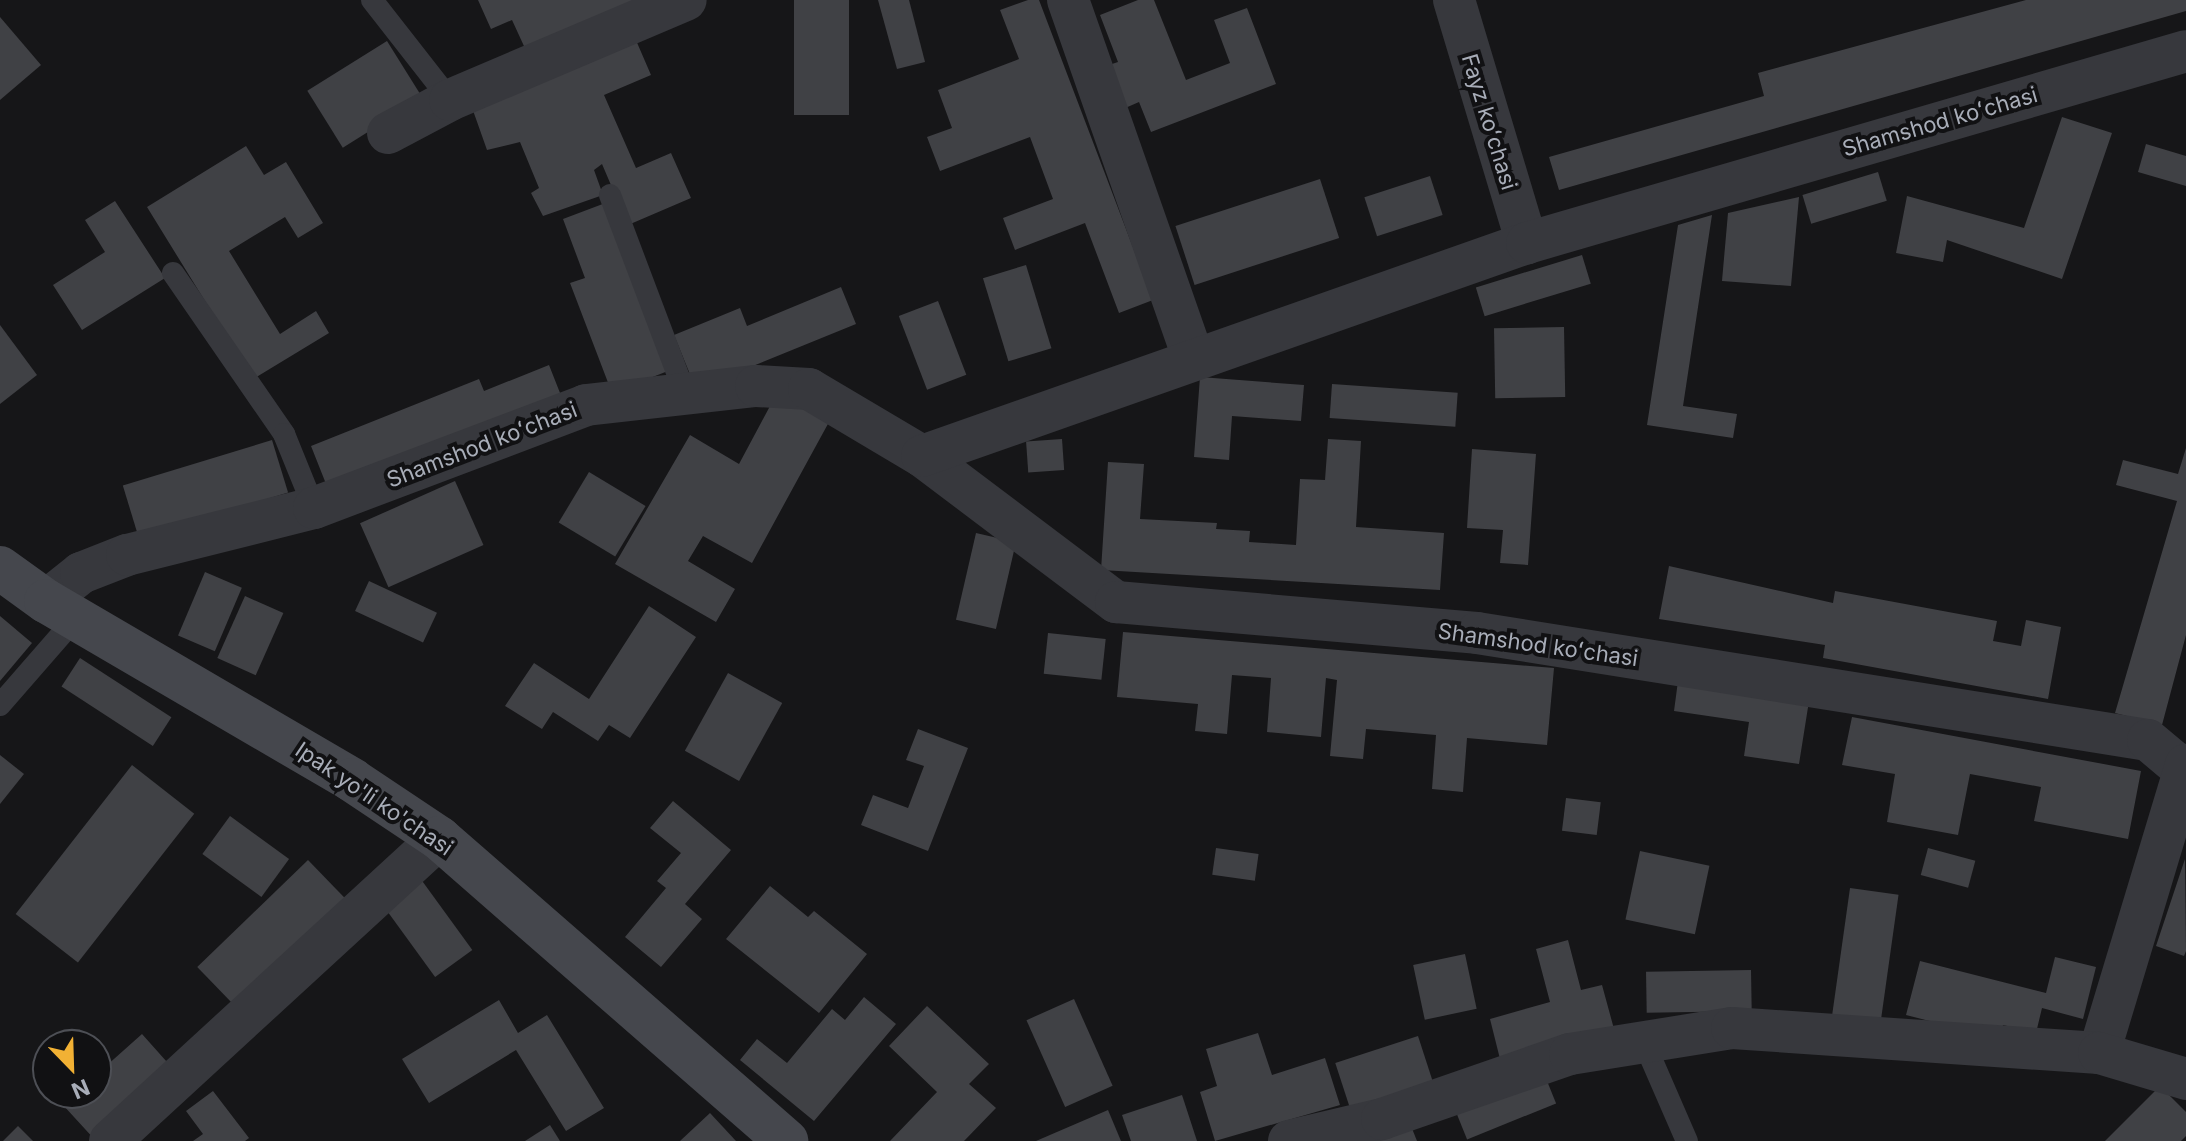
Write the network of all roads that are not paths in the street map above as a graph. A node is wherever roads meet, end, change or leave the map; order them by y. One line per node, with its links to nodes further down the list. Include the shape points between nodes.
1 (372, 0): 6 (lane)
2 (686, 0): 6 (street)
3 (1068, 0): 11 (street)
4 (1454, 0): 9 (street, Fayz koʻchasi)
5 (2186, 51): 9 (street, Shamshod koʻchasi)
6 (450, 100): 7 (street)
7 (388, 133)
8 (610, 195): 12 (lane)
9 (1527, 243): 11 (street, Shamshod koʻchasi)
10 (173, 273): 14 (lane, via 284,434)
11 (1194, 360): 13 (street, Shamshod koʻchasi)
12 (685, 393): 13 (street, Shamshod koʻchasi, via 756,386 809,389); 14 (street, Shamshod koʻchasi, via 586,405)
13 (922, 456): 18 (street, Shamshod koʻchasi, via 1116,602 1477,633 2148,740)
14 (314, 508): 16 (street, Shamshod koʻchasi, via 127,555 81,573)
15 (0, 568): 16 (main road, Ipak yo'li ko'chasi)
16 (61, 610): 17 (lane); 19 (main road, Ipak yo'li ko'chasi, via 352,780)
17 (0, 705)
18 (2186, 769): 21 (street)
19 (439, 838): 23 (street); 24 (main road, Ipak yo'li ko'chasi)
20 (1643, 1040): 21 (street, via 1732,1028 1788,1028 1880,1042); 25 (street, via 1570,1054 1382,1119); 26 (lane)
21 (2099, 1053): 22 (street)
22 (2186, 1079)
23 (110, 1141)
24 (786, 1141)
25 (1289, 1141)
26 (1687, 1141)

